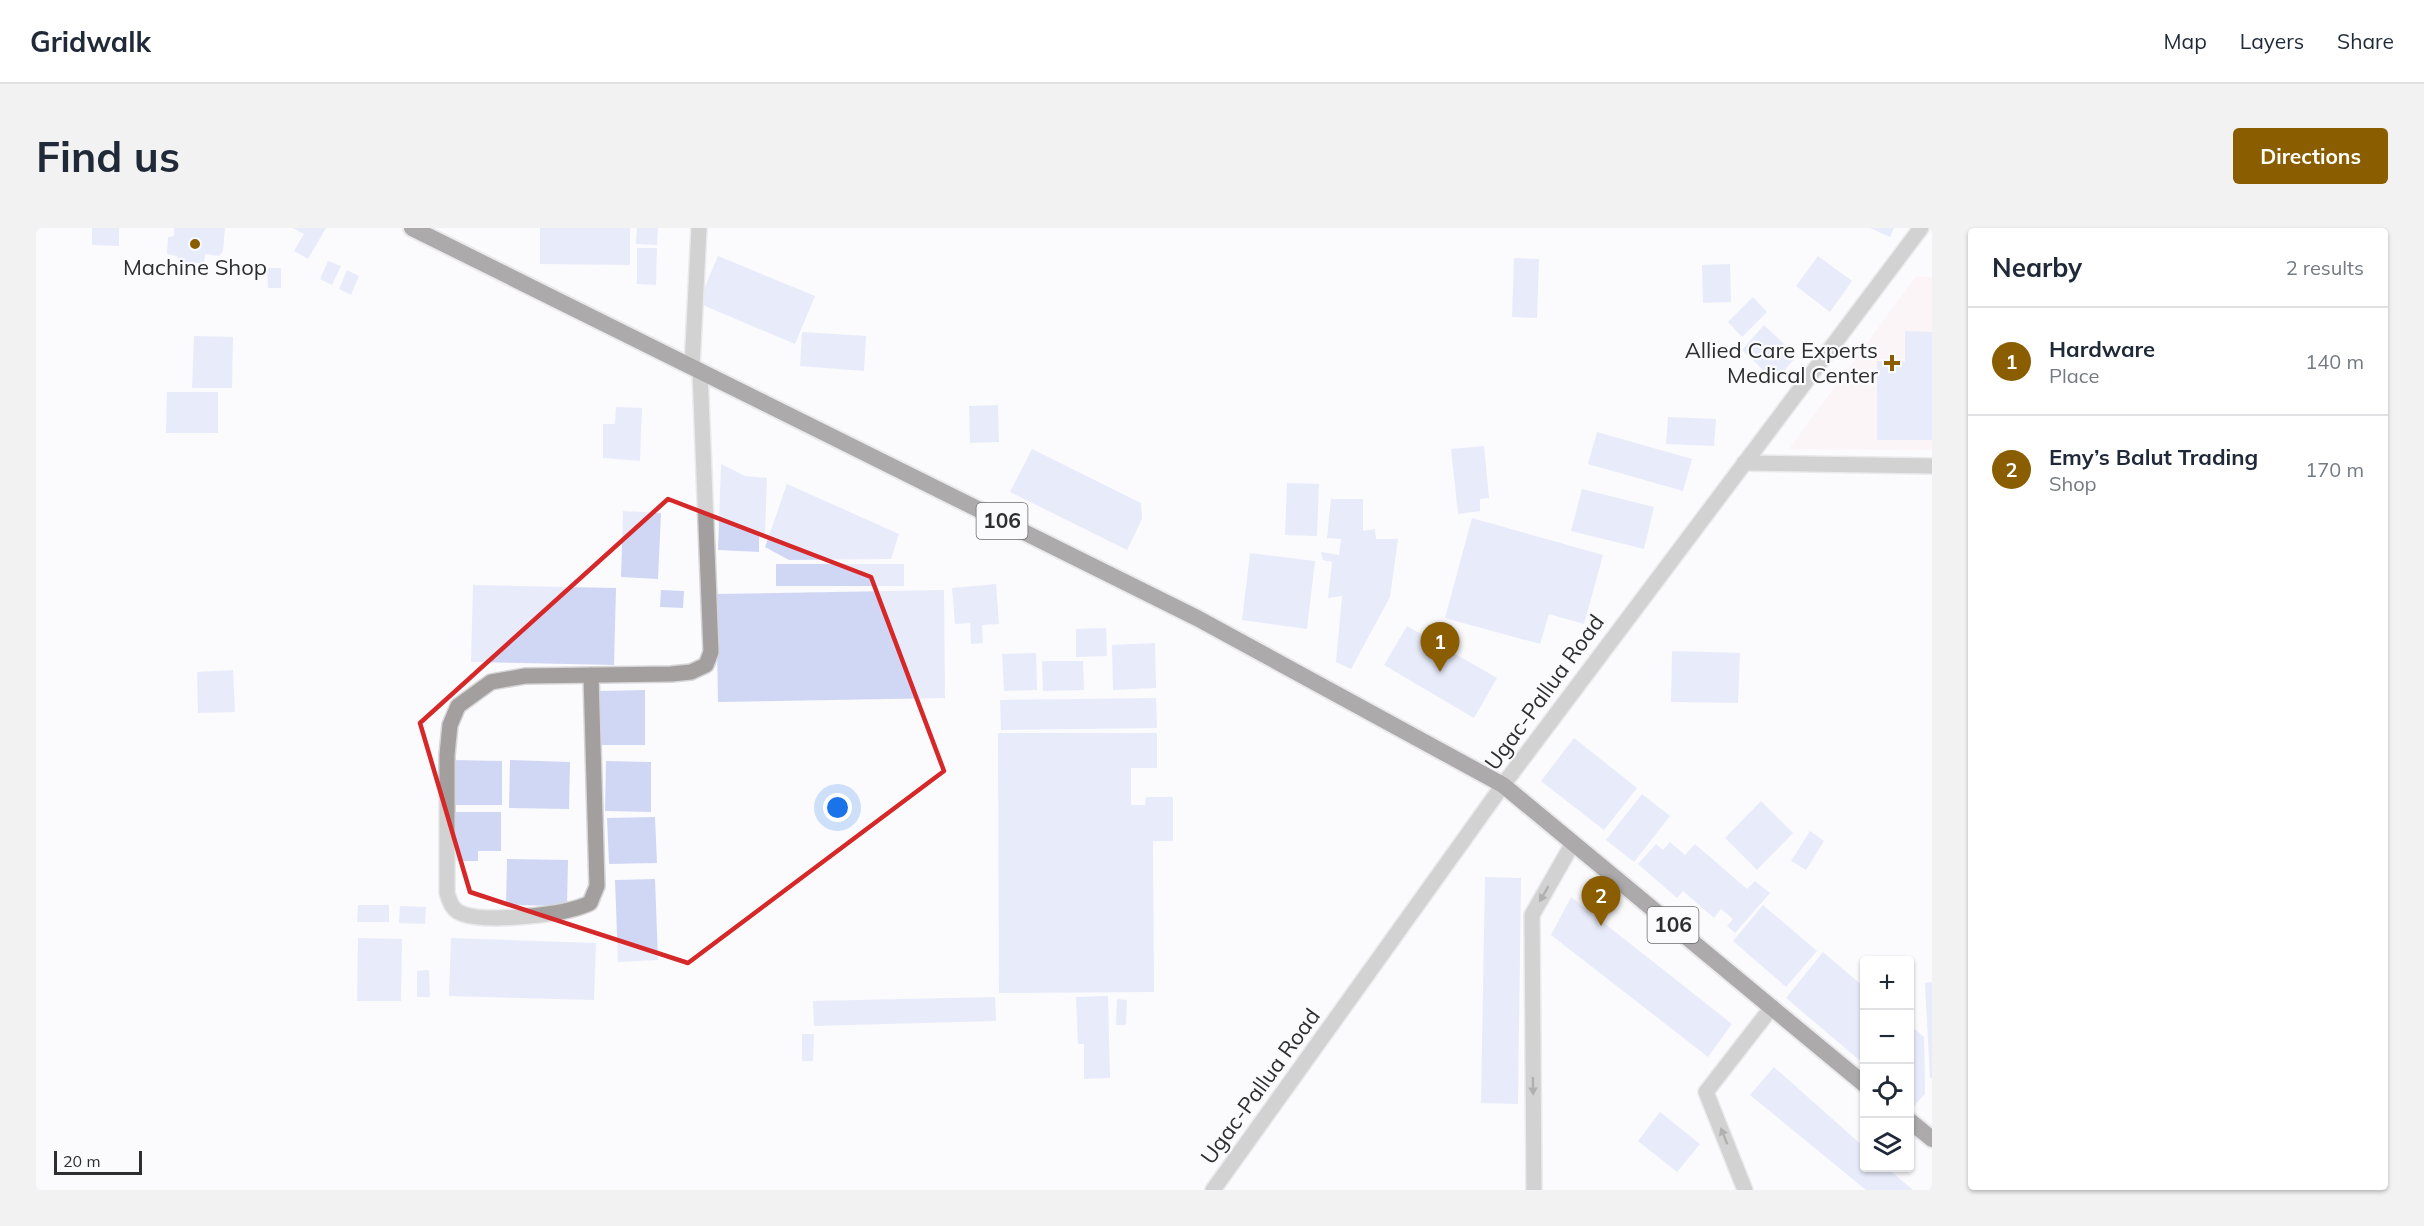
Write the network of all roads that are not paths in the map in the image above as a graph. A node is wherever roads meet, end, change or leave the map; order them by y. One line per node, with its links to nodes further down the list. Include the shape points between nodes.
1 (412, 228): 4 (highway, 106)
2 (699, 228): 4 (street)
3 (1921, 228): 5 (street, Ugac-Pallua Road)
4 (696, 369): 7 (street, via 711,652 706,665 692,672); 8 (highway, 106, via 1197,618)
5 (1744, 463): 6 (street); 8 (street, Ugac-Pallua Road)
6 (1932, 466)
7 (591, 675): 7 (street, via 525,675 491,682 458,706 450,725 447,755 447,893 450,906 462,914 479,917 561,913 590,903 597,886)
8 (1503, 785): 9 (highway, 106); 14 (street, Ugac-Pallua Road)
9 (1573, 843): 10 (highway, 106); 15 (street, one-way to 15, via 1532,915)
10 (1772, 1007): 11 (highway, 106); 16 (street, one-way to 10, via 1706,1092)
11 (1860, 1081)
12 (1914, 1124): 13 (highway)
13 (1932, 1139)
14 (1213, 1190)
15 (1534, 1190)
16 (1745, 1190)

